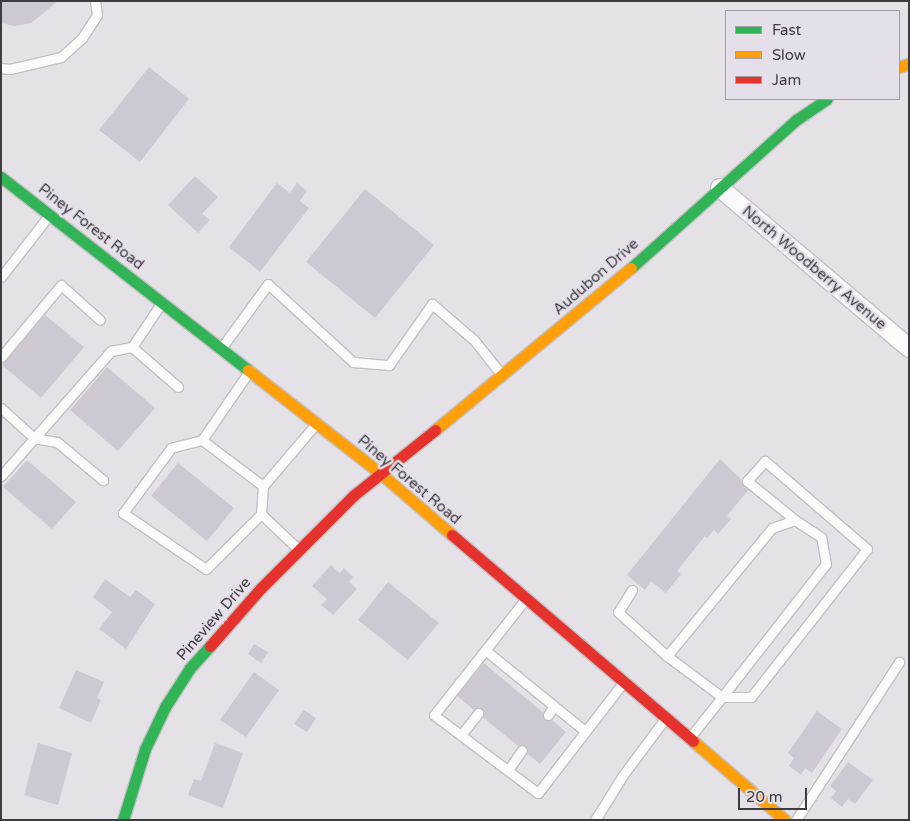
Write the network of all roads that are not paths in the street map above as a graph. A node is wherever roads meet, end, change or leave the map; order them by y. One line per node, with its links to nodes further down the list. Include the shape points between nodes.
1 (95, 1): 2 (lane, via 97,15 82,38 61,57 10,69)
2 (1, 68)
3 (826, 100): 5 (street, Audubon Drive, via 796,120)
4 (1, 177): 6 (street, Piney Forest Road)
5 (720, 188): 11 (street, North Woodberry Avenue); 15 (street, Audubon Drive, via 593,302)
6 (50, 213): 7 (lane); 8 (street, Piney Forest Road)
7 (1, 277)
8 (162, 302): 10 (lane); 12 (street, Piney Forest Road)
9 (100, 320): 13 (lane, via 61,284)
10 (132, 347): 16 (lane); 19 (lane, via 111,351)
11 (909, 348)
12 (221, 349): 14 (street, Piney Forest Road); 15 (lane, via 268,284 353,362 389,365 432,304 474,340)
13 (1, 357)
14 (249, 371): 18 (street, Piney Forest Road); 20 (lane)
15 (501, 374): 21 (street, Audubon Drive)
16 (178, 388)
17 (1, 408): 19 (lane)
18 (317, 424): 21 (street, Piney Forest Road); 24 (lane)
19 (34, 438): 22 (lane); 23 (lane, via 57,442)
20 (202, 440): 24 (lane); 25 (lane, via 171,448 123,513 206,569)
21 (380, 473): 27 (street, Pineview Drive); 29 (street, Piney Forest Road)
22 (1, 476)
23 (103, 480)
24 (263, 486): 25 (lane)
25 (261, 514): 27 (lane)
26 (795, 520): 31 (lane, via 772,528); 36 (lane, via 821,537 826,564); 36 (lane, via 747,481 765,461 867,549 751,697)
27 (299, 550): 47 (street, Pineview Drive, via 190,668 165,707 145,749)
28 (632, 590): 31 (lane, via 618,612)
29 (525, 599): 30 (lane); 35 (street, Piney Forest Road)
30 (485, 650): 33 (lane); 42 (lane, via 434,715)
31 (667, 656): 36 (lane)
32 (898, 662): 50 (lane)
33 (508, 670): 34 (lane); 37 (lane)
34 (502, 678)
35 (623, 682): 40 (street, Piney Forest Road); 41 (lane)
36 (722, 697): 43 (lane)
37 (554, 706): 39 (lane); 41 (lane)
38 (478, 713): 42 (lane)
39 (548, 716)
40 (665, 717): 43 (street, Piney Forest Road); 48 (lane, via 623,774)
41 (585, 731): 45 (lane, via 538,793)
42 (461, 735): 45 (lane)
43 (690, 738): 46 (street, Piney Forest Road)
44 (522, 750): 45 (lane)
45 (508, 770)
46 (772, 815): 49 (street, Piney Forest Road)
47 (123, 820)
48 (595, 820)
49 (786, 820)
50 (796, 820)

